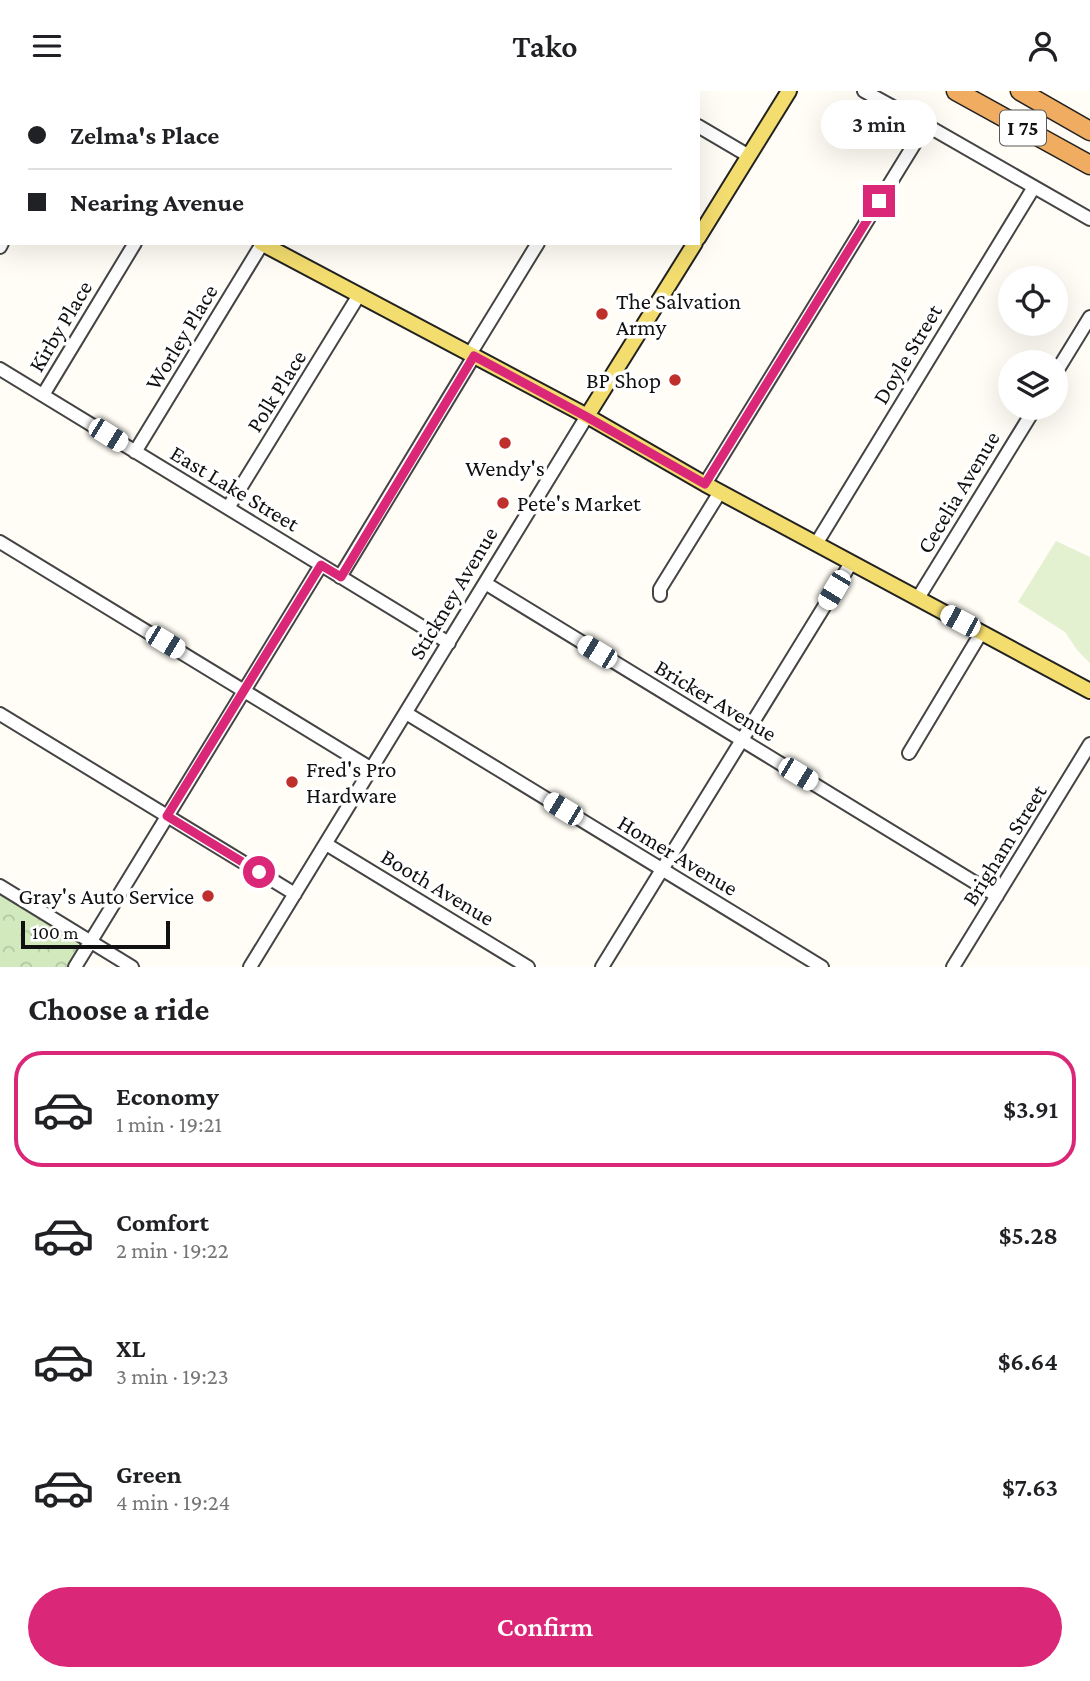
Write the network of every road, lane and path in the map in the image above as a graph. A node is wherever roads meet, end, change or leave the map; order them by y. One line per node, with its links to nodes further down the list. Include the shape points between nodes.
1 (789, 91): 8 (main road)
2 (864, 91): 5 (street)
3 (957, 91): 9 (highway, I 75)
4 (1022, 92): 7 (highway, I 75)
5 (926, 125): 10 (street); 27 (street)
6 (700, 127): 8 (street)
7 (1090, 128)
8 (749, 156): 12 (main road)
9 (1090, 165)
10 (1034, 187): 11 (street); 31 (street, Doyle Street)
11 (1090, 219)
12 (700, 235)
13 (134, 245): 23 (street, Kirby Place)
14 (260, 245): 26 (street, Worley Place)
15 (263, 245): 18 (main road)
16 (537, 245): 21 (street)
17 (694, 245): 24 (main road, Stickney Avenue)
18 (359, 295): 21 (main road); 29 (street, Polk Place)
19 (1090, 317): 20 (street)
20 (1068, 353)
21 (472, 355): 24 (main road); 34 (street)
22 (0, 369): 23 (street, East Lake Street)
23 (43, 395): 26 (street, East Lake Street)
24 (587, 417): 27 (main road); 35 (street, Stickney Avenue)
25 (1028, 420): 37 (street, Cecelia Avenue)
26 (135, 451): 29 (street, East Lake Street)
27 (705, 484): 28 (main road)
28 (720, 492): 31 (main road); 36 (street)
29 (228, 508): 33 (street, East Lake Street)
30 (0, 542): 40 (street)
31 (816, 544): 32 (main road)
32 (851, 562): 37 (main road); 44 (street)
33 (321, 565): 34 (street, East Lake Street); 40 (street)
34 (341, 577): 39 (street, East Lake Street)
35 (485, 583): 39 (street, Stickney Avenue); 44 (street, Bricker Avenue)
36 (660, 595)
37 (918, 598): 38 (main road)
38 (981, 633): 41 (main road); 46 (street)
39 (449, 643): 42 (street, Stickney Avenue)
40 (243, 691): 47 (street); 48 (street)
41 (1090, 691)
42 (406, 713): 47 (street, Stickney Avenue); 50 (street, Homer Avenue)
43 (0, 714): 48 (street)
44 (742, 740): 50 (street); 53 (street, Bricker Avenue)
45 (1090, 744): 53 (street, Brigham Street)
46 (909, 753)
47 (372, 769): 49 (street, Stickney Avenue)
48 (167, 816): 52 (street); 54 (street)
49 (326, 844): 52 (street, Stickney Avenue); 58 (street, Booth Avenue)
50 (662, 870): 59 (street); 60 (street, Homer Avenue)
51 (0, 886): 54 (street)
52 (295, 894): 57 (street, Stickney Avenue)
53 (997, 896): 61 (street, Brigham Street)
54 (91, 942): 55 (street); 56 (street)
55 (75, 967)
56 (132, 967)
57 (250, 967)
58 (528, 967)
59 (602, 967)
60 (822, 967)
61 (953, 967)

